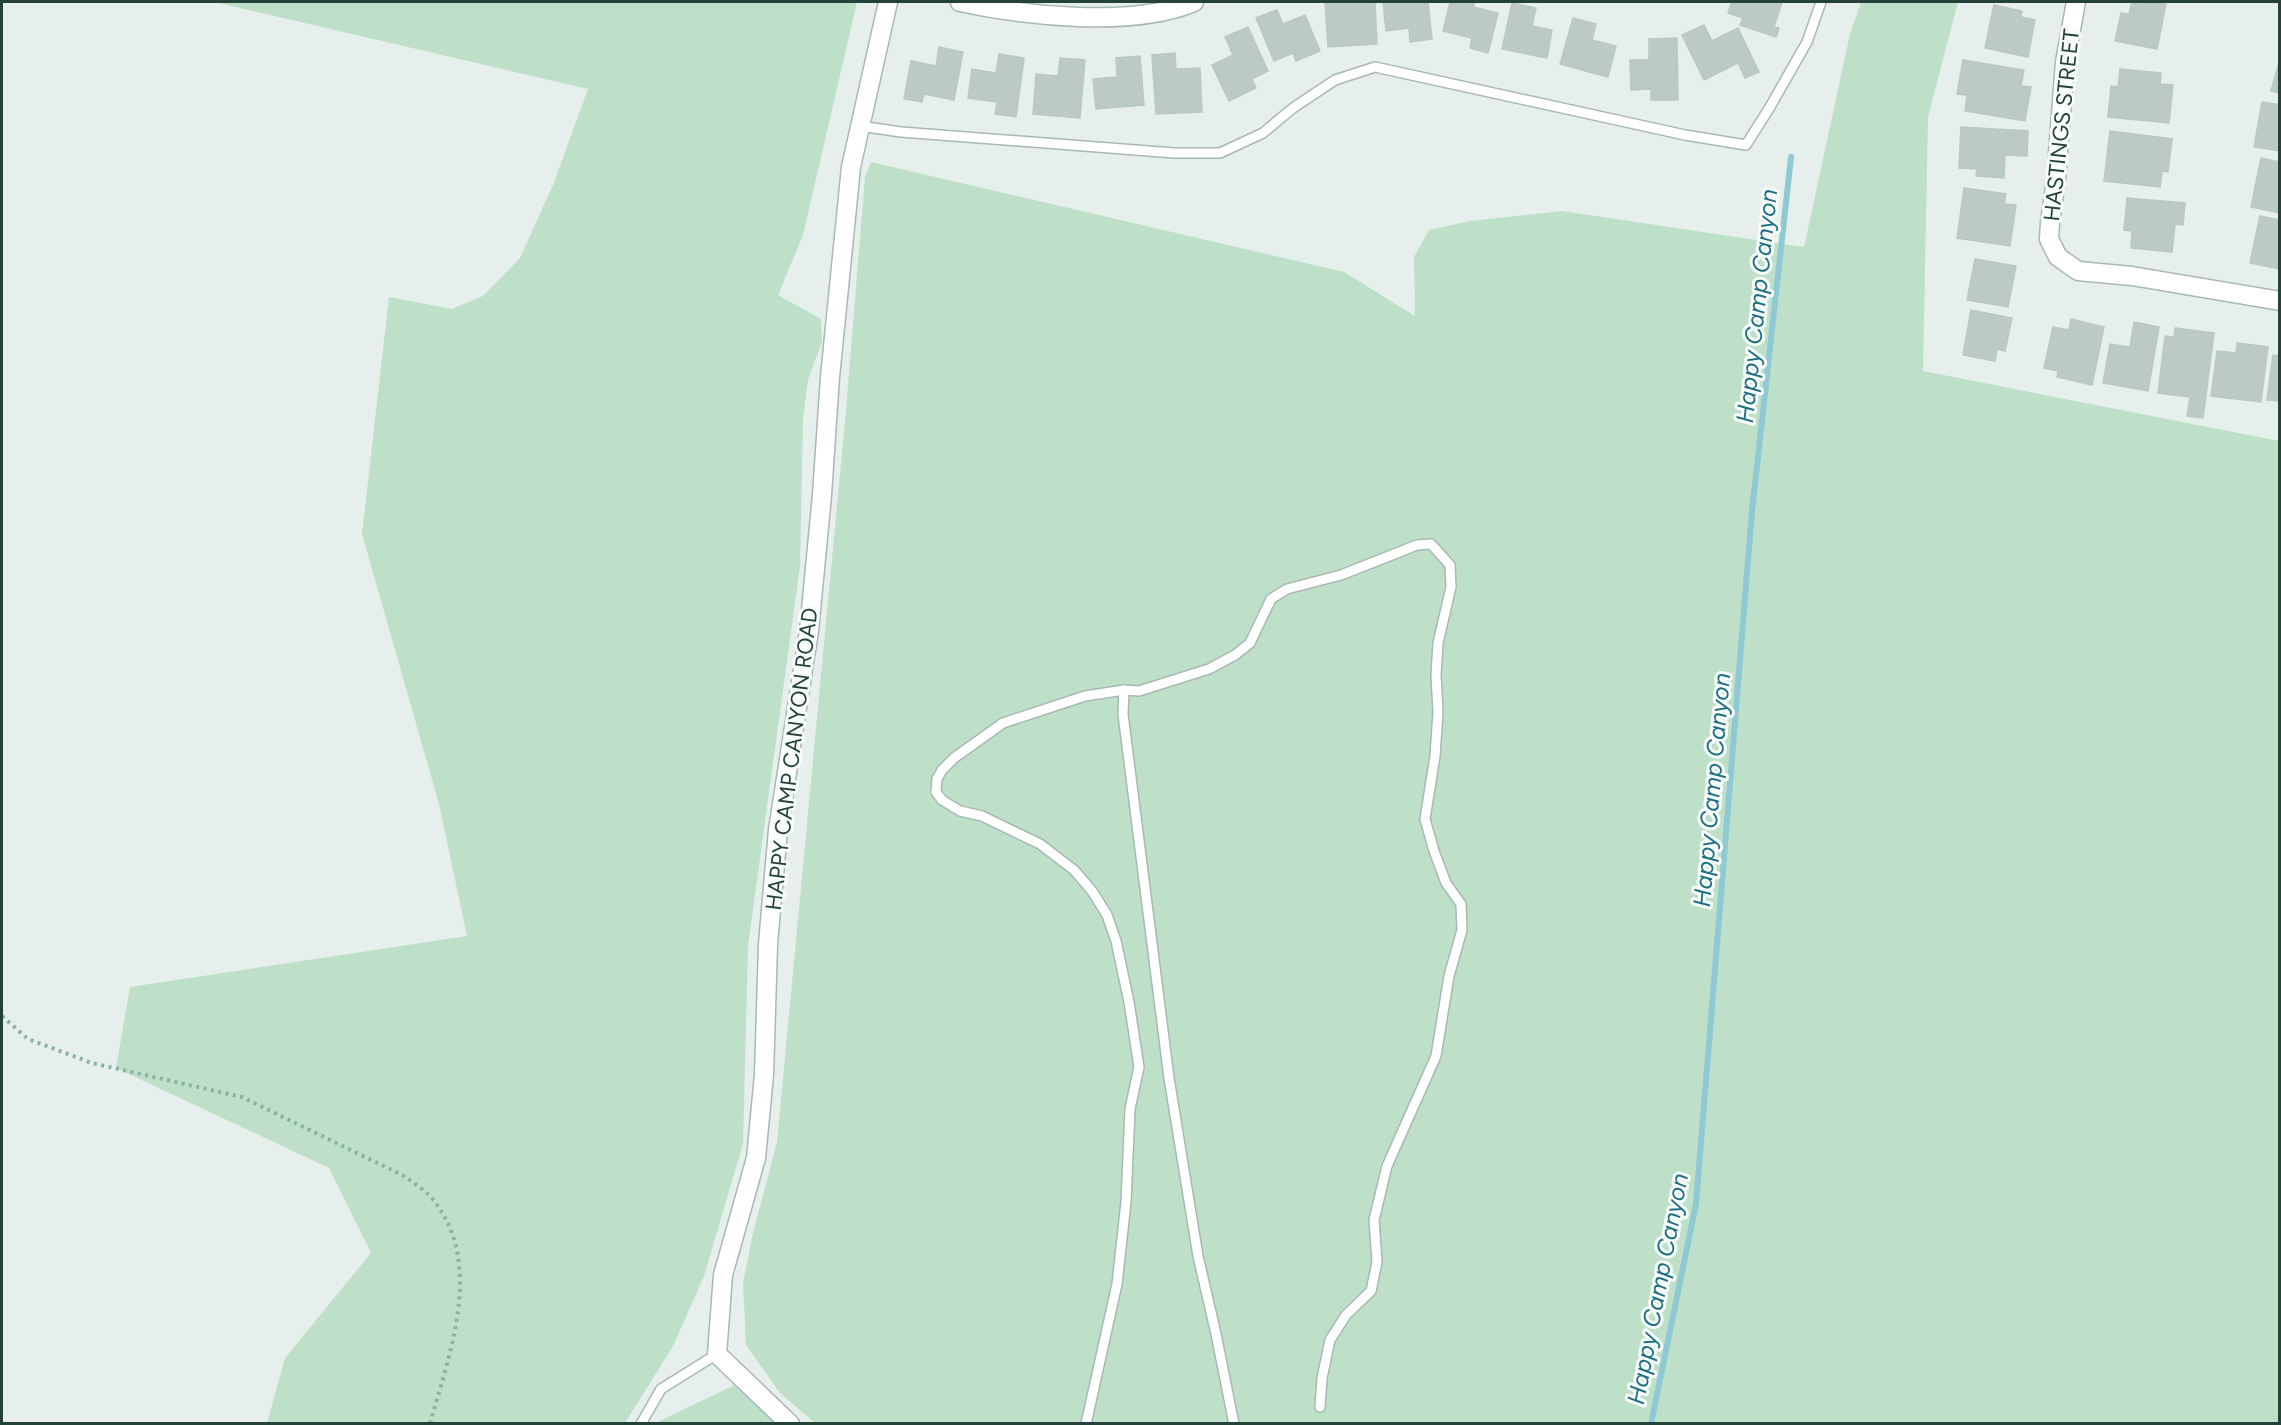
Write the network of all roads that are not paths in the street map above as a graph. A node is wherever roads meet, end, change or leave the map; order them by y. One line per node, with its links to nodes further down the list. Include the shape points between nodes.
1 (888, 2): 6 (street, HAPPY CAMP CANYON ROAD)
2 (960, 2): 3 (street, via 1056,16 1129,16)
3 (1194, 2)
4 (1821, 2): 6 (lane, via 1808,42 1746,145 1375,67 1335,80 1263,133 1220,153 1174,153)
5 (2076, 2): 7 (street, HASTINGS STREET, via 2065,62 2049,239 2058,257 2078,271)
6 (860, 126): 9 (street, HAPPY CAMP CANYON ROAD, via 851,167 809,631 778,830 756,1158 723,1275)
7 (2280, 301)
8 (1124, 690): 10 (lane, via 1139,691 1176,681 1235,655 1250,643 1271,599 1287,589 1341,574 1417,545 1431,544 1450,565 1451,587 1438,644 1435,756 1425,819 1446,883 1461,904 1462,930 1449,976 1436,1056 1387,1166 1374,1220 1377,1262 1371,1291 1346,1315 1330,1340); 13 (lane, via 1085,696 1003,723 942,770 936,792 960,811 982,816 1040,844 1074,870 1102,907 1116,940 1139,1067 1130,1109 1117,1284); 14 (lane, via 1123,714 1169,1078 1198,1256)
9 (717, 1354): 11 (lane, via 661,1389); 12 (street)
10 (1320, 1407)
11 (641, 1424)
12 (790, 1424)
13 (1086, 1424)
14 (1234, 1424)

